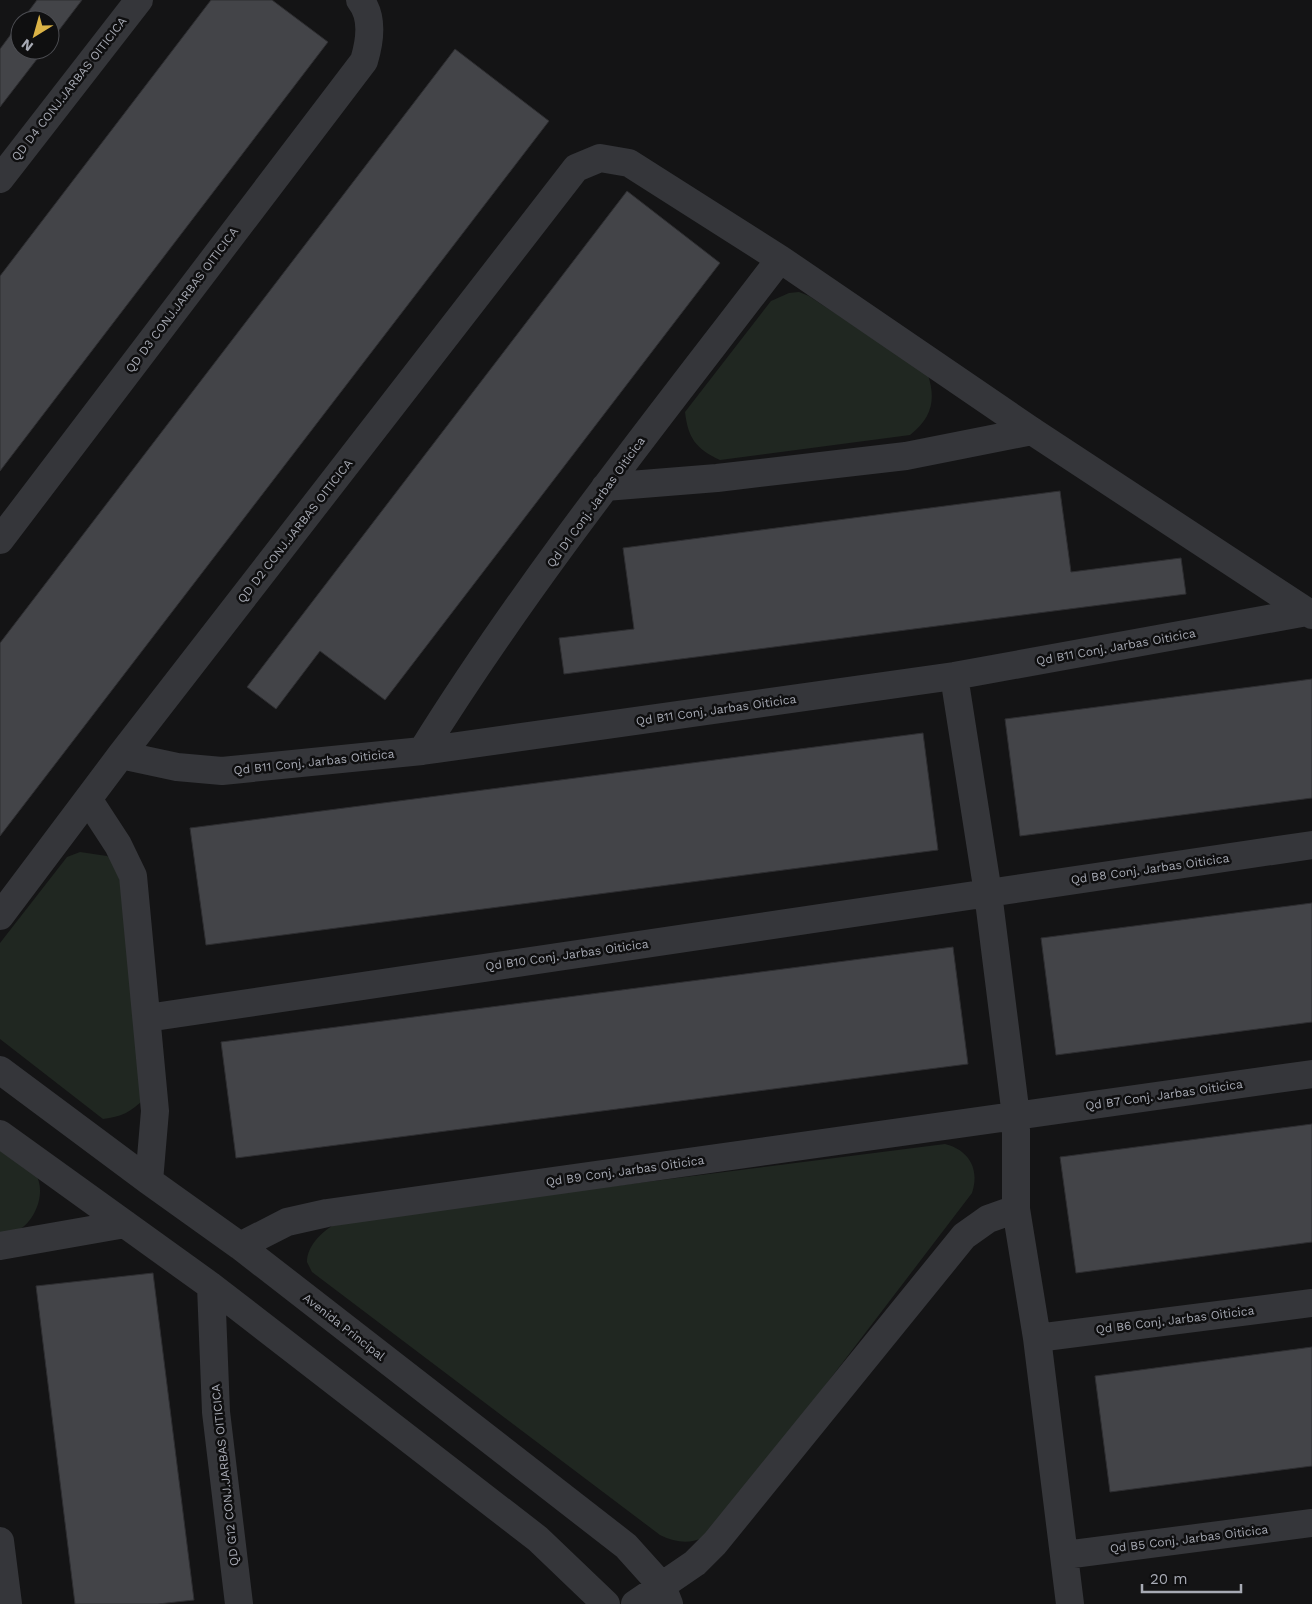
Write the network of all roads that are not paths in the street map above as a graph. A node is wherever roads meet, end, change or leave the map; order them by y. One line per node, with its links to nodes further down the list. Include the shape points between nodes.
1 (139, 0): 3 (street, QD D4 CONJ.JARBAS OITICICA)
2 (360, 0): 7 (street, QD D3 CONJ.JARBAS OITICICA, via 370,23 370,42 364,61)
3 (0, 179)
4 (780, 259): 5 (street); 6 (street, Qd D1 Conj. Jarbas Oiticica); 11 (street, QD D2 CONJ.JARBAS OITICICA, via 629,163 600,158 576,168)
5 (1032, 431): 6 (street, via 906,456 717,478); 8 (street)
6 (605, 487): 10 (street, Qd D1 Conj. Jarbas Oiticica, via 465,682)
7 (0, 540)
8 (1310, 614): 9 (street, Qd B11 Conj. Jarbas Oiticica)
9 (954, 676): 10 (street, Qd B11 Conj. Jarbas Oiticica); 14 (street)
10 (422, 751): 11 (street, Qd B11 Conj. Jarbas Oiticica, via 222,771 177,767)
11 (121, 755): 12 (street, QD D2 CONJ.JARBAS OITICICA)
12 (88, 799): 15 (street, QD D2 CONJ.JARBAS OITICICA); 16 (street, via 118,845 133,876)
13 (1312, 845): 14 (street, Qd B8 Conj. Jarbas Oiticica)
14 (988, 893): 16 (street, Qd B10 Conj. Jarbas Oiticica); 19 (street)
15 (0, 916)
16 (146, 1018): 21 (street, via 155,1111)
17 (0, 1070): 21 (street, Avenida Principal)
18 (1312, 1074): 19 (street, Qd B7 Conj. Jarbas Oiticica)
19 (1016, 1116): 22 (street); 25 (street, Qd B9 Conj. Jarbas Oiticica, via 327,1213 287,1222)
20 (0, 1134): 23 (street)
21 (149, 1181): 25 (street, Avenida Principal)
22 (1016, 1209): 28 (street); 32 (street, via 988,1219 964,1236 715,1543)
23 (125, 1224): 24 (street); 26 (street)
24 (0, 1246)
25 (240, 1246): 32 (street, Avenida Principal, via 626,1546)
26 (211, 1286): 34 (street, QD G12 CONJ.JARBAS OITICICA, via 216,1412); 35 (street, via 538,1539)
27 (1312, 1303): 28 (street, Qd B6 Conj. Jarbas Oiticica)
28 (1037, 1338): 31 (street)
29 (1312, 1523): 31 (street, Qd B5 Conj. Jarbas Oiticica)
30 (0, 1541): 33 (street)
31 (1065, 1555): 37 (street)
32 (666, 1595): 36 (street)
33 (8, 1604)
34 (239, 1604)
35 (606, 1604)
36 (635, 1604)
37 (1070, 1604)

